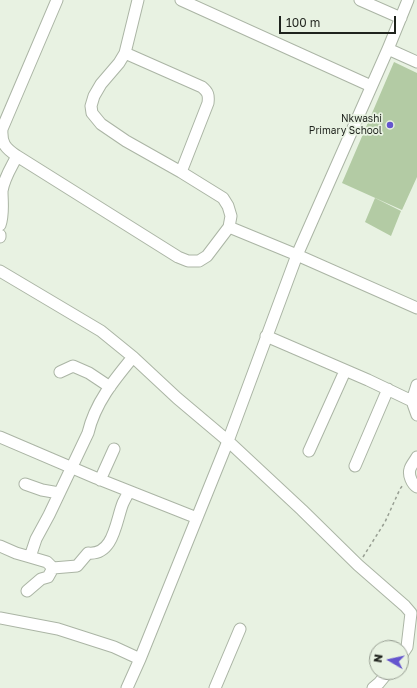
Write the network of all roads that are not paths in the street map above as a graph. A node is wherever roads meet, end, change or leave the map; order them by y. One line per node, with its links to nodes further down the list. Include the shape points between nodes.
1 (57, 0): 11 (street)
2 (138, 0): 8 (street)
3 (181, 0): 10 (street)
4 (360, 0): 6 (street)
5 (408, 0): 6 (street)
6 (401, 18): 7 (street)
7 (388, 49): 9 (street); 10 (street)
8 (125, 53): 13 (street, via 207,91 208,103); 13 (street, via 94,96 92,114 101,124 126,141)
9 (417, 62)
10 (372, 86): 16 (street)
11 (1, 134): 12 (street, via 5,146)
12 (17, 156): 14 (street, via 2,190); 15 (street, via 188,261 198,261 207,256)
13 (181, 172): 15 (street, via 223,198 231,216)
14 (0, 225)
15 (229, 227): 16 (street)
16 (297, 255): 18 (street); 19 (street)
17 (0, 271): 20 (street, via 100,331)
18 (417, 308)
19 (266, 336): 21 (street); 29 (street)
20 (133, 357): 24 (street); 29 (street)
21 (345, 370): 25 (street); 31 (street)
22 (60, 372): 24 (street, via 73,366)
23 (417, 385): 26 (street)
24 (110, 387): 34 (street, via 96,409)
25 (388, 389): 26 (street); 33 (street)
26 (412, 401): 27 (street)
27 (417, 415)
28 (0, 437): 34 (street)
29 (228, 441): 40 (street); 47 (street, via 358,565 405,606 411,613)
30 (114, 449): 35 (street)
31 (309, 451)
32 (417, 457): 36 (street, via 410,469)
33 (355, 466)
34 (71, 468): 35 (street); 39 (street)
35 (100, 480): 38 (street)
36 (414, 482)
37 (25, 484): 39 (street)
38 (130, 492): 40 (street); 43 (street, via 123,503 113,536 103,549 95,554 88,553 77,566)
39 (60, 493): 42 (street, via 36,539)
40 (197, 518): 48 (street)
41 (0, 546): 42 (street)
42 (30, 557): 43 (street, via 47,562)
43 (53, 568): 44 (street, via 48,577 40,579)
44 (27, 591)
45 (0, 618): 48 (street, via 58,629 114,647)
46 (240, 629): 51 (street)
47 (409, 640)
48 (140, 659): 50 (street)
49 (381, 680): 52 (street)
50 (127, 688)
51 (215, 688)
52 (373, 688)

